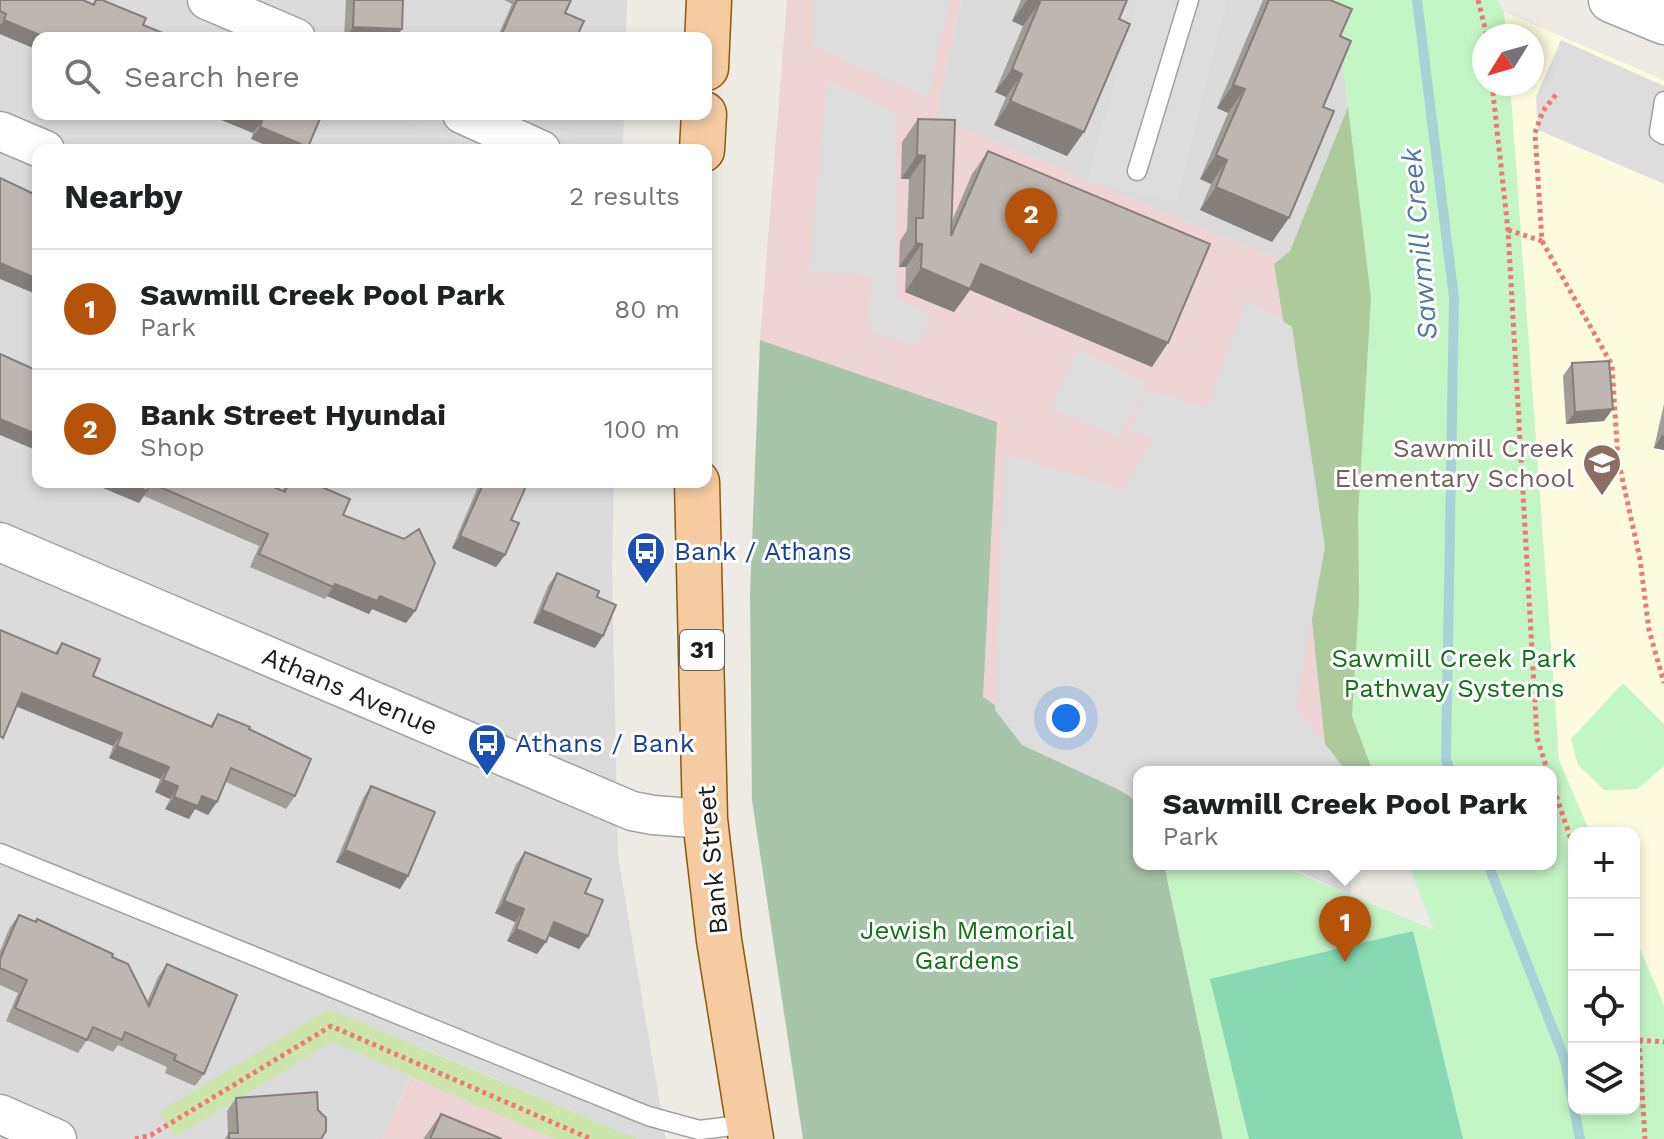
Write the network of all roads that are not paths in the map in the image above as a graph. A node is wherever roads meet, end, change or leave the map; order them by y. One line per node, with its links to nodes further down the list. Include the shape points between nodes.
1 (207, 0): 6 (street)
2 (709, 0): 7 (main road)
3 (1189, 0): 16 (lane)
4 (1611, 0): 5 (street)
5 (1664, 22)
6 (289, 23)
7 (708, 32)
8 (1664, 101): 12 (lane, via 1659,132)
9 (475, 120): 13 (street)
10 (704, 120): 14 (main road)
11 (0, 131): 15 (street)
12 (1664, 135)
13 (528, 144)
14 (702, 144)
15 (32, 145)
16 (1137, 171)
17 (697, 488): 19 (main road, Bank Street / 31)
18 (0, 542): 19 (street, Athans Avenue, via 632,811)
19 (705, 819): 22 (main road, Bank Street / 31)
20 (0, 853): 22 (lane, via 648,1116 699,1130)
21 (0, 1114): 23 (street)
22 (750, 1132)
23 (57, 1139)

